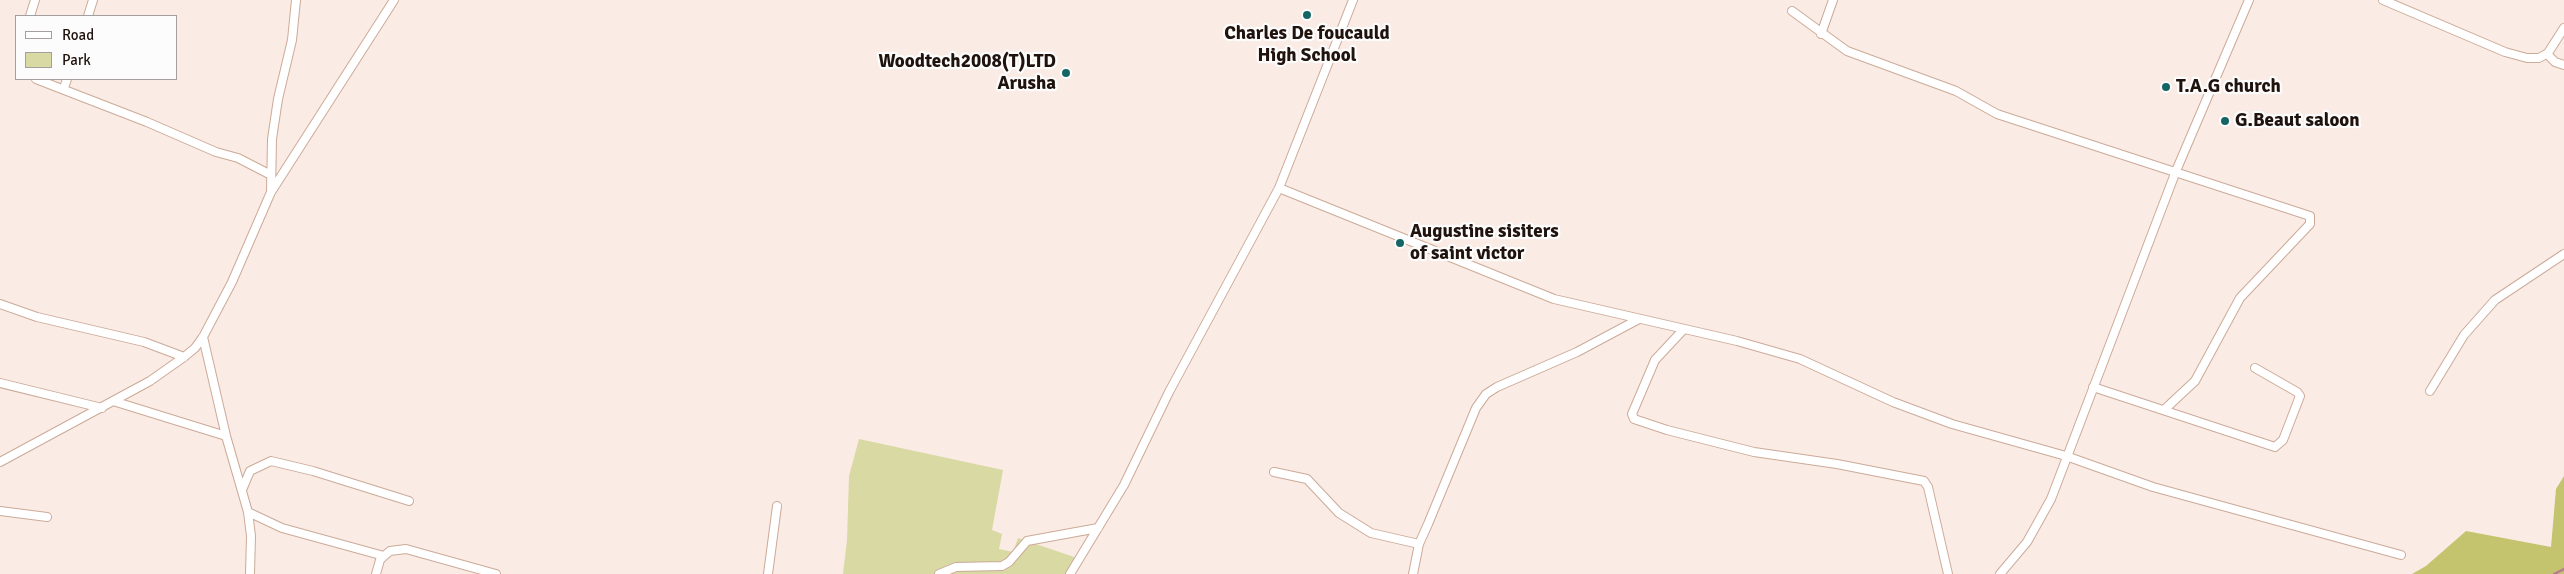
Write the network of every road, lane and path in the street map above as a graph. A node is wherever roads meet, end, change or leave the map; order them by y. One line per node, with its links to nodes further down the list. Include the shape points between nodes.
1 (35, 0): 10 (street)
2 (93, 0): 11 (street)
3 (296, 0): 20 (street, via 292,40 272,139)
4 (394, 0): 22 (street)
5 (1353, 0): 21 (street)
6 (1833, 0): 13 (street)
7 (2250, 0): 19 (street)
8 (2383, 0): 14 (street, via 2505,52 2534,58)
9 (1792, 11): 13 (street)
10 (30, 15)
11 (88, 15)
12 (2564, 28): 14 (street)
13 (1821, 34): 19 (street, via 1847,51 1956,91 1996,114)
14 (2547, 54): 15 (street)
15 (2564, 65)
16 (39, 80): 18 (street)
17 (67, 80): 18 (street)
18 (64, 88): 20 (street, via 216,152 238,158)
19 (2176, 171): 31 (street); 35 (street, via 2307,214 2311,220 2245,292 2198,376)
20 (271, 175): 22 (street)
21 (1279, 188): 25 (street, via 1535,293); 46 (street, via 1169,392 1124,485)
22 (271, 192): 27 (street, via 232,282)
23 (2564, 254): 32 (street, via 2495,300 2464,335)
24 (0, 304): 28 (street, via 144,342)
25 (1639, 319): 26 (street); 47 (street, via 1486,394 1476,408)
26 (1683, 330): 37 (street, via 1800,359 1916,411); 57 (street, via 1655,360 1632,414 1634,419 1754,452 1924,481)
27 (203, 337): 28 (street); 36 (street)
28 (184, 357): 33 (street)
29 (2255, 368): 35 (street, via 2300,396 2280,446 2270,447)
30 (0, 383): 34 (street)
31 (2093, 387): 35 (street); 37 (street)
32 (2430, 391)
33 (113, 401): 34 (street); 36 (street)
34 (102, 408): 38 (street)
35 (2164, 409)
36 (226, 436): 40 (street)
37 (2066, 456): 48 (street, via 2153,488); 58 (street, via 2051,498 2033,533)
38 (0, 462)
39 (1274, 472): 47 (street, via 1307,479 1339,513 1371,533)
40 (242, 490): 41 (street, via 250,471 271,462); 44 (street)
41 (409, 501)
42 (777, 506): 53 (street)
43 (0, 511): 45 (street)
44 (248, 512): 49 (street, via 282,528); 50 (street)
45 (47, 516)
46 (1098, 528): 54 (street, via 1027,541 1002,566 956,567); 55 (street)
47 (1419, 544): 56 (street)
48 (2401, 555)
49 (384, 556): 51 (street); 52 (street, via 399,549 413,550)
50 (250, 574)
51 (376, 574)
52 (496, 574)
53 (768, 574)
54 (939, 574)
55 (1070, 574)
56 (1413, 574)
57 (1948, 574)
58 (2000, 574)

